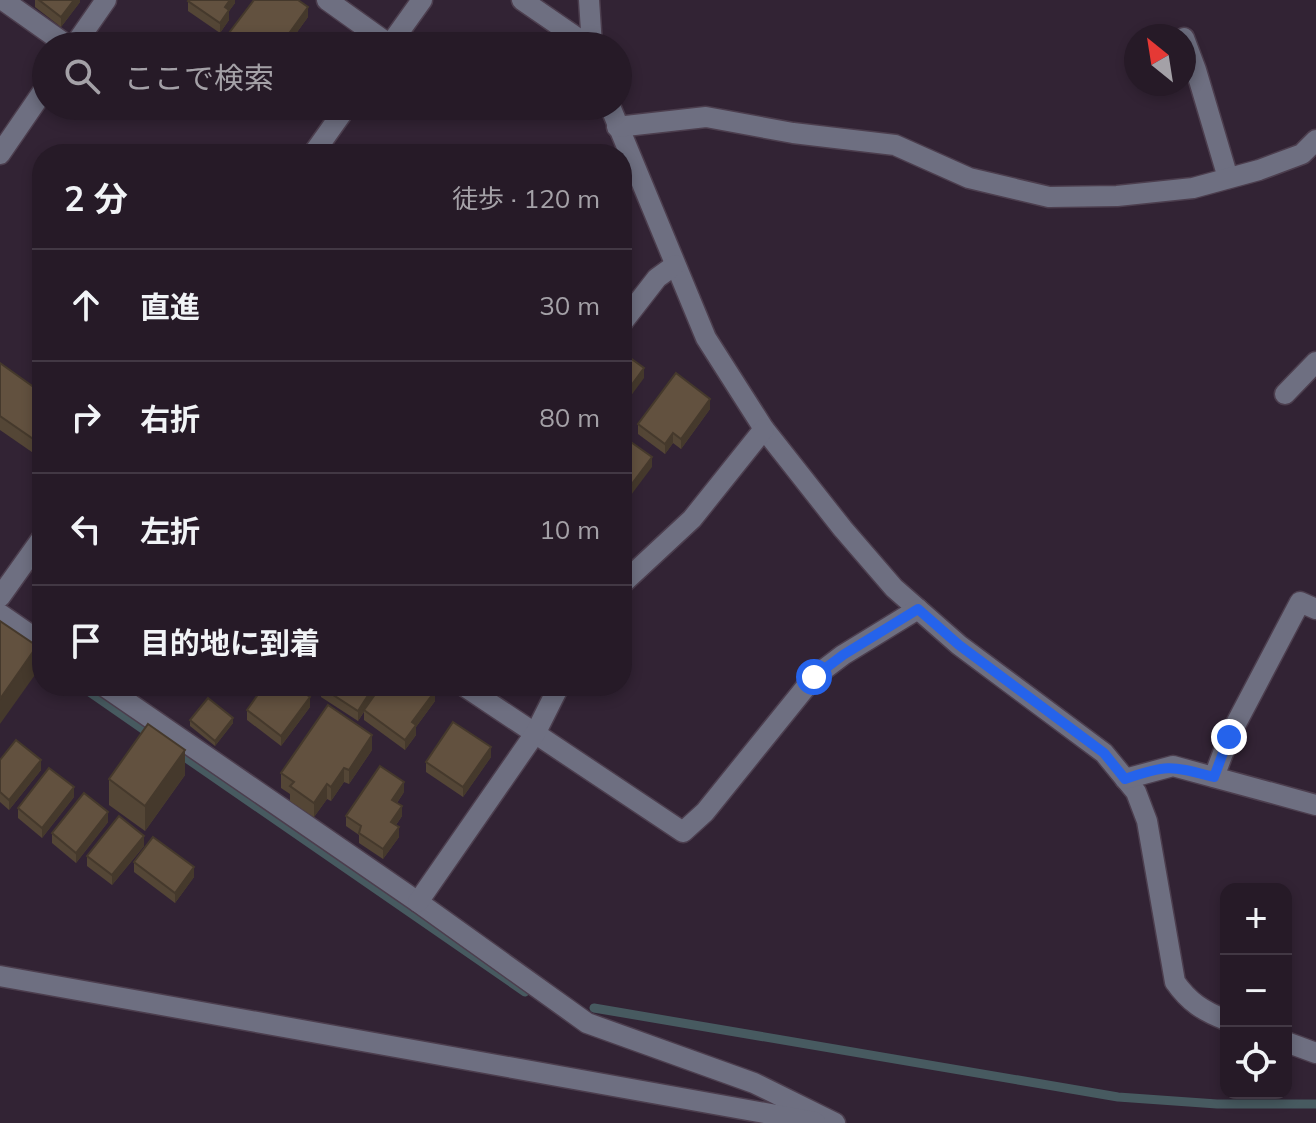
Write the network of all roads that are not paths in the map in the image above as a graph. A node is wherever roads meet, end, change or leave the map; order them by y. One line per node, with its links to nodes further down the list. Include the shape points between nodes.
1 (3, 0): 7 (street)
2 (106, 0): 8 (street)
3 (327, 0): 9 (street)
4 (422, 0): 10 (street)
5 (522, 0): 11 (street)
6 (589, 0): 12 (street)
7 (50, 32)
8 (82, 32)
9 (371, 32)
10 (400, 32)
11 (569, 32)
12 (590, 32)
13 (1196, 70): 23 (street)
14 (32, 107): 20 (street)
15 (337, 120): 18 (street)
16 (615, 120): 17 (street)
17 (617, 127): 19 (street); 23 (street, via 706,117 895,145 969,178 1049,197 1193,188)
18 (320, 144)
19 (624, 144)
20 (0, 154)
21 (1311, 154): 23 (street)
22 (632, 163): 24 (street)
23 (1228, 178)
24 (675, 265): 25 (street); 28 (street, via 706,338)
25 (632, 308)
26 (1316, 362): 27 (street)
27 (1285, 394)
28 (764, 429): 30 (street, via 692,519); 32 (street, via 843,529)
29 (32, 552): 31 (street)
30 (632, 575)
31 (0, 597)
32 (918, 609): 39 (street, via 814,677 683,832); 41 (street, via 1104,753)
33 (1316, 609): 40 (street, via 1300,602 1229,737)
34 (0, 614): 35 (street)
35 (32, 636)
36 (119, 696): 43 (street)
37 (480, 696): 39 (street)
38 (554, 696): 39 (street)
39 (536, 732): 43 (street)
40 (1214, 777): 41 (street, via 1173,766); 42 (street)
41 (1125, 779): 45 (street, via 1147,821 1175,982 1185,997)
42 (1316, 805)
43 (418, 902): 49 (street, via 587,1023 754,1083)
44 (0, 976): 48 (street)
45 (1220, 1018)
46 (1292, 1044): 47 (street)
47 (1316, 1053)
48 (823, 1123)
49 (835, 1123)

